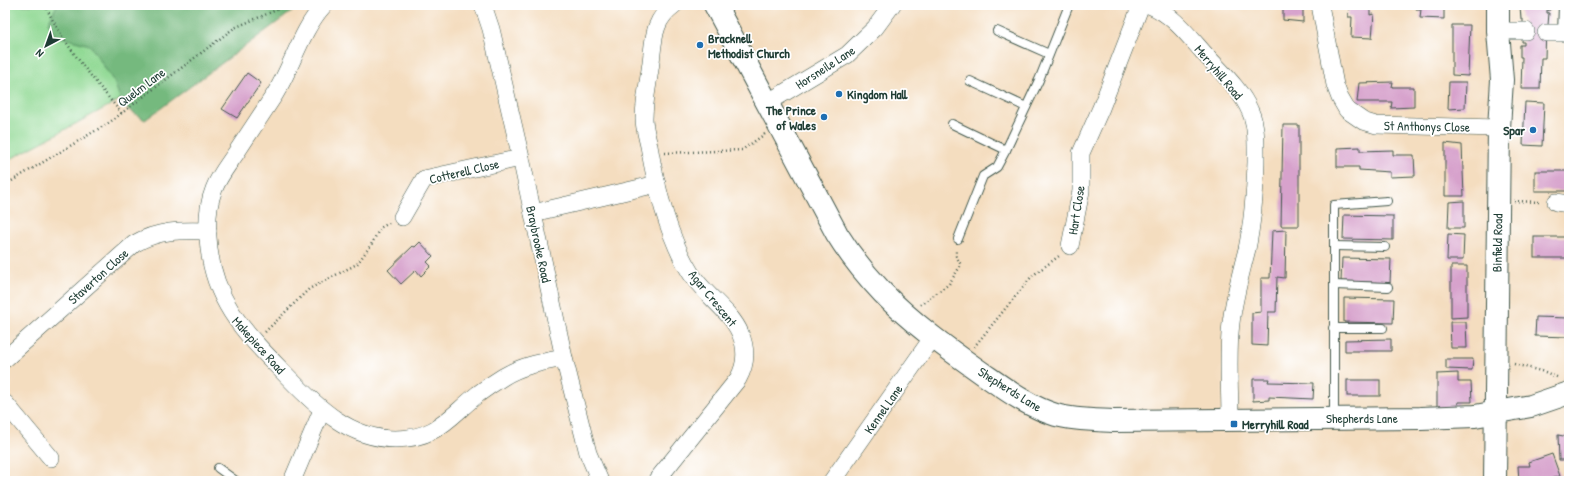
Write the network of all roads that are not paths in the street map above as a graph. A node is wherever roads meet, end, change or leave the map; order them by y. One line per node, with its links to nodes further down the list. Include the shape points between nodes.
1 (324, 5): 28 (street, Makepiece Road, via 304,34 276,92 219,178 210,200)
2 (483, 5): 23 (street, Braybrooke Road)
3 (674, 5): 24 (street, Agar Crescent, via 662,15 655,31 644,120)
4 (714, 5): 18 (street, Shepherds Lane)
5 (892, 5): 18 (street, Horsneile Lane, via 875,28 847,55)
6 (1069, 5): 16 (lane)
7 (1141, 5): 30 (street, Hart Close, via 1081,153 1081,191)
8 (1149, 5): 44 (street, Merryhill Road, via 1164,12 1188,35 1240,94 1251,112 1255,131 1255,192 1247,248 1231,323)
9 (1320, 5): 21 (street, St Anthonys Close, via 1335,85 1347,110 1363,121 1376,125)
10 (1498, 5): 13 (street, Binfield Road)
11 (1563, 5): 15 (lane)
12 (997, 31): 16 (lane)
13 (1498, 31): 14 (street); 21 (street, Binfield Road, via 1502,80)
14 (1526, 31)
15 (1559, 33)
16 (1049, 54): 19 (lane)
17 (970, 81): 19 (lane)
18 (767, 103): 37 (street, Shepherds Lane, via 843,243 883,293)
19 (1026, 107): 22 (lane)
20 (952, 124): 22 (lane)
21 (1499, 128): 43 (street, Binfield Road)
22 (1006, 150): 29 (lane, via 997,167 983,176)
23 (521, 158): 26 (street, Braybrooke Road); 27 (street, Cotterell Close, via 424,179)
24 (657, 184): 26 (street); 52 (street, Agar Crescent, via 673,235 690,272 736,324 745,351 743,370 738,379)
25 (1387, 201): 31 (lane, via 1334,205)
26 (533, 213): 38 (street, Braybrooke Road)
27 (402, 217)
28 (208, 231): 39 (street, Staverton Close, via 170,230 134,244); 42 (street, Makepiece Road, via 211,261 220,292 235,319 255,343)
29 (958, 239)
30 (1070, 246)
31 (1334, 246): 32 (lane); 33 (lane)
32 (1385, 248)
33 (1334, 285): 34 (lane); 35 (lane)
34 (1388, 287)
35 (1333, 328): 36 (lane); 45 (lane)
36 (1384, 328)
37 (933, 337): 44 (street, Shepherds Lane, via 1012,394 1055,415 1113,421); 48 (street, Kennel Lane)
38 (564, 358): 42 (street, Makepiece Road, via 525,366 505,376 478,394 437,429 424,435 396,439 368,436 344,425); 51 (street, Braybrooke Road, via 588,453)
39 (5, 359)
40 (1566, 386): 43 (street, Shepherds Lane, via 1531,406)
41 (5, 403): 46 (street)
42 (322, 410): 50 (street)
43 (1496, 413): 45 (street, Shepherds Lane, via 1475,416); 53 (street, Binfield Road)
44 (1230, 419): 45 (street, Shepherds Lane)
45 (1334, 419)
46 (51, 458)
47 (218, 468): 49 (lane)
48 (840, 478)
49 (236, 481)
50 (292, 481)
51 (600, 481)
52 (656, 481)
53 (1495, 481)

